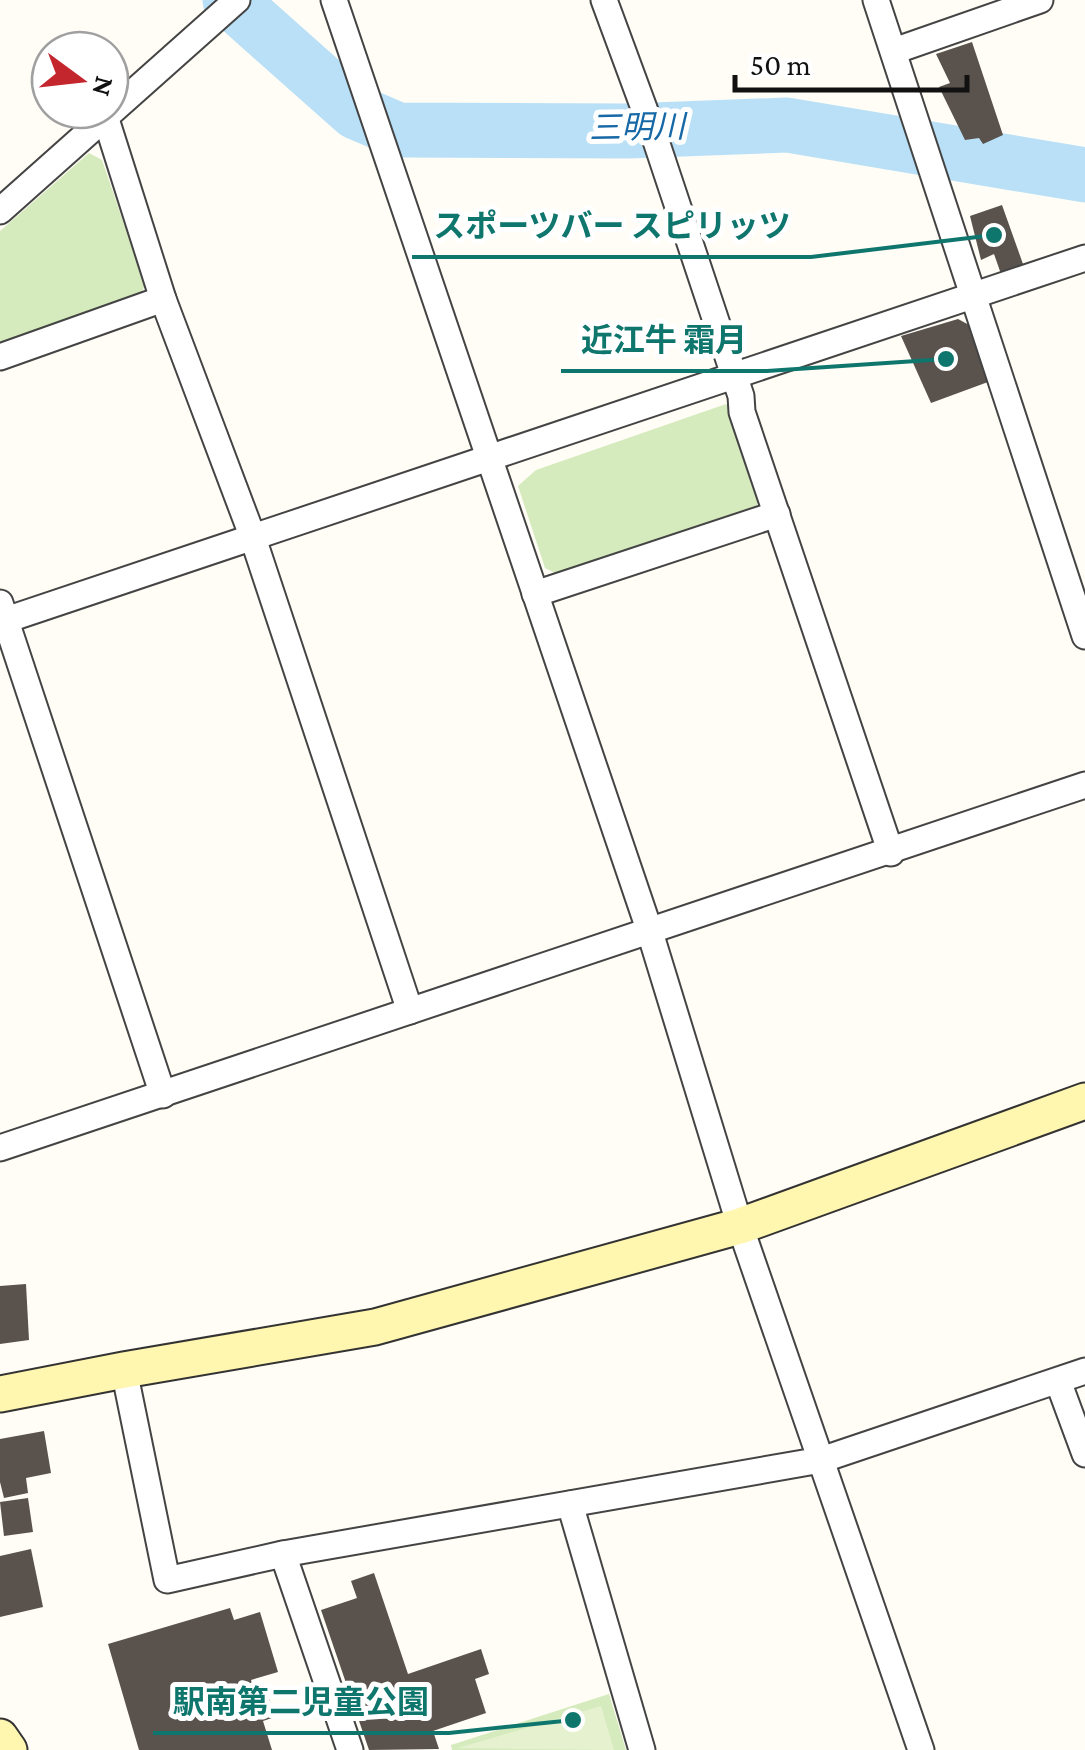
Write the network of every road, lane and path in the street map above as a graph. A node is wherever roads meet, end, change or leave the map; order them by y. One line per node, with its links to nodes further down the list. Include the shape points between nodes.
1 (334, 0): 16 (street)
2 (604, 0): 15 (street)
3 (876, 0): 6 (street)
4 (1040, 0): 6 (street)
5 (232, 4): 7 (street)
6 (894, 51): 12 (street)
7 (130, 94)
8 (90, 130): 10 (street)
9 (109, 130): 13 (street)
10 (0, 211)
11 (1085, 258): 12 (street)
12 (975, 294): 15 (street); 21 (street)
13 (163, 300): 14 (street); 18 (street)
14 (0, 358)
15 (734, 375): 16 (street); 17 (street)
16 (490, 459): 18 (street); 19 (street)
17 (776, 514): 19 (street); 23 (street)
18 (252, 535): 20 (street); 25 (street)
19 (535, 594): 24 (street)
20 (2, 615): 26 (street)
21 (1085, 636)
22 (1085, 785): 23 (street)
23 (891, 853): 24 (street)
24 (649, 929): 25 (street); 29 (street)
25 (410, 1011): 26 (street)
26 (163, 1095): 28 (street)
27 (1085, 1101): 29 (street)
28 (0, 1148)
29 (740, 1226): 30 (street, via 375,1327); 35 (street)
30 (124, 1370): 33 (street); 37 (street, via 167,1580)
31 (1085, 1371): 32 (street)
32 (1058, 1381): 34 (street); 35 (street)
33 (0, 1394)
34 (1085, 1454)
35 (821, 1460): 36 (street); 42 (street)
36 (570, 1504): 37 (street); 41 (street)
37 (283, 1554): 40 (street)
38 (0, 1736): 39 (street)
39 (9, 1750)
40 (350, 1750)
41 (642, 1750)
42 (921, 1750)

